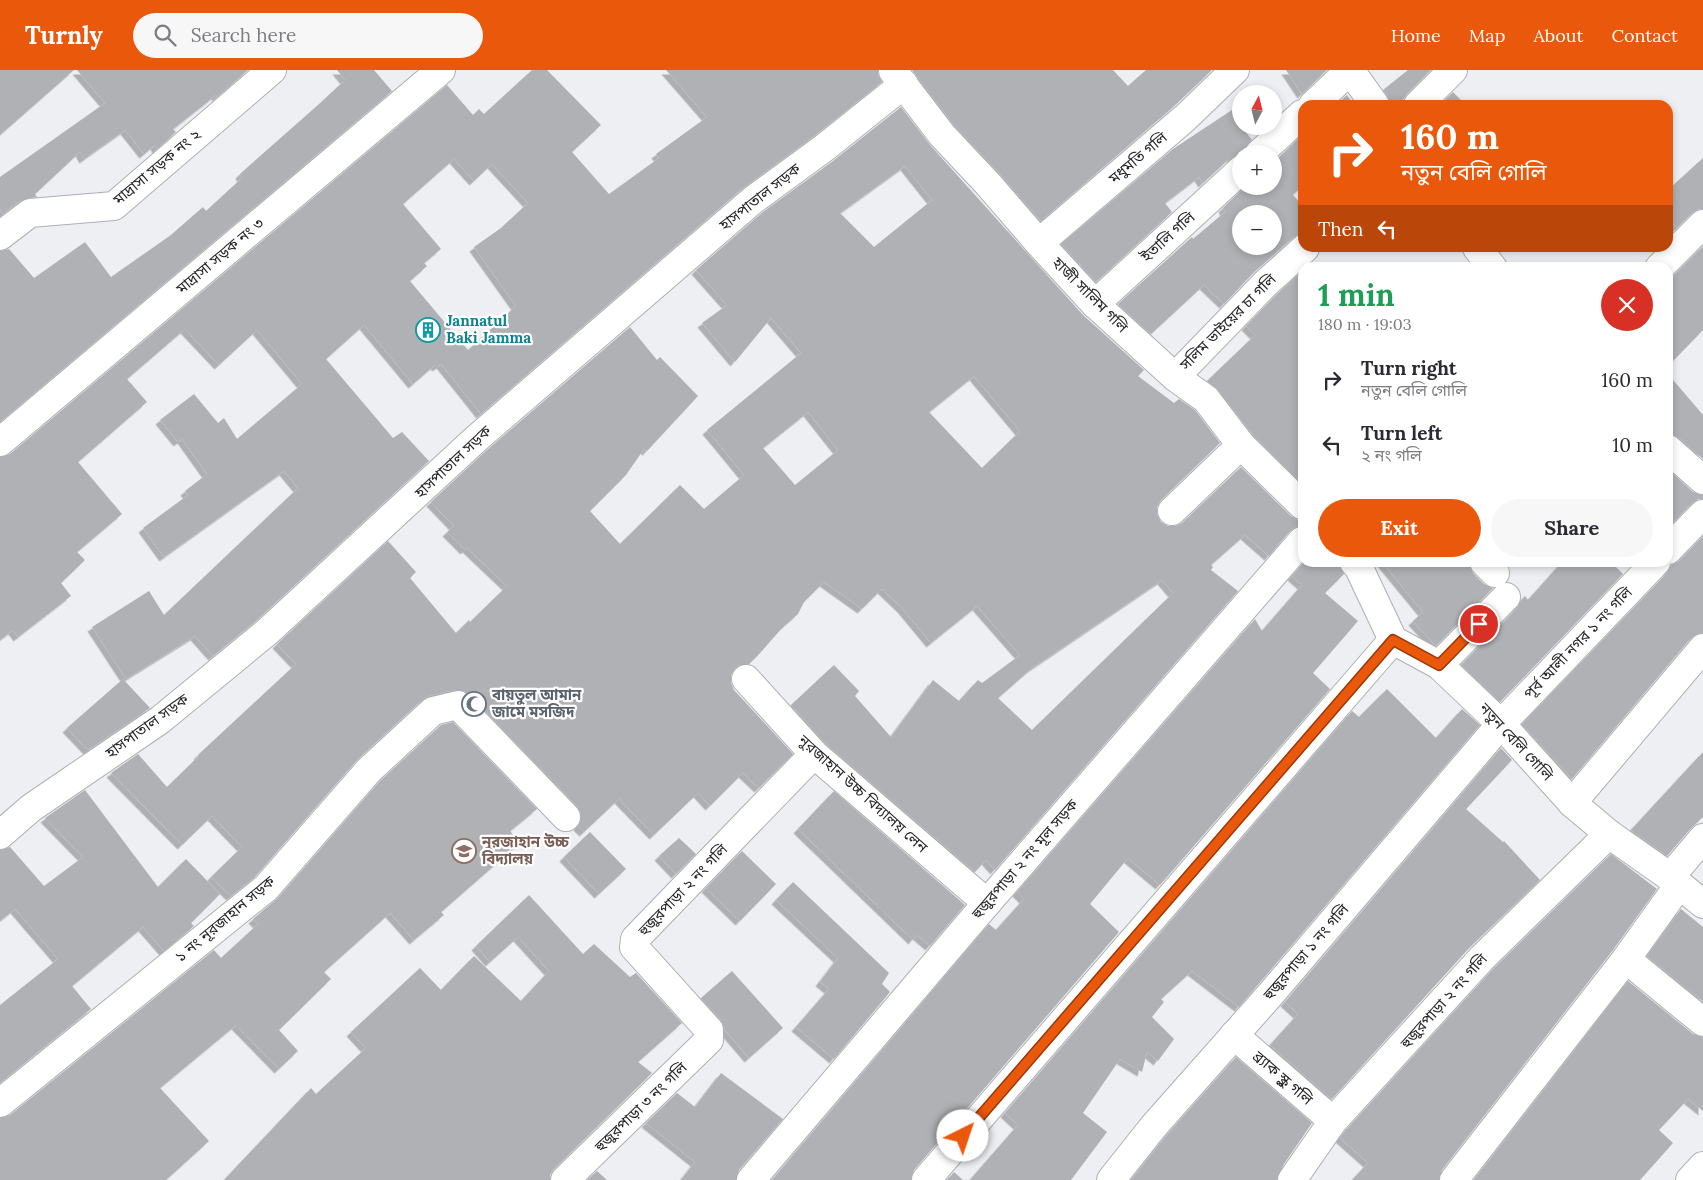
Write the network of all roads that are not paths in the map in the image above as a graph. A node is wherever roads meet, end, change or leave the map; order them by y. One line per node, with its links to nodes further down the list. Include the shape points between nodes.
1 (272, 70): 14 (street, মাদ্রাসা সড়ক নং ২, via 114,206 30,212)
2 (440, 70): 22 (street, মাদ্রাসা সড়ক নং ৩)
3 (1235, 70): 15 (street, মধুমতি গলি, via 1185,118)
4 (1350, 70): 7 (street); 8 (street)
5 (1453, 70): 9 (street)
6 (898, 77): 15 (street, হাজী সালিম গলি, via 942,135); 43 (street, হাসপাতাল সড়ক, via 824,148 752,200 477,438 259,638 160,720 31,808)
7 (1317, 100)
8 (1371, 100)
9 (1423, 100)
10 (1298, 118): 11 (street)
11 (1269, 145)
12 (1232, 178): 20 (street, ইতালি গলি)
13 (1703, 224): 19 (street)
14 (0, 236)
15 (1039, 243): 20 (street, হাজী সালিম গলি)
16 (1300, 252): 21 (street, সলিম ভাইয়ের চা গলি)
17 (1480, 252): 18 (street)
18 (1488, 262)
19 (1665, 262)
20 (1095, 304): 21 (street, হাজী সালিম গলি)
21 (1175, 376): 23 (street, হাজী সালিম গলি, via 1206,398)
22 (0, 442)
23 (1241, 444): 26 (street, হাজী সালিম গলি); 27 (street)
24 (1673, 453): 25 (street)
25 (1703, 480)
26 (1298, 501)
27 (1172, 510)
28 (1703, 514): 29 (street)
29 (1673, 545)
30 (1298, 546): 46 (street, হুজুরপাড়া ২ নং মূল সড়ক)
31 (1360, 567): 34 (street)
32 (1651, 567): 38 (street, পূর্ব আলী নগর ১ নং গলি)
33 (1495, 578): 36 (street)
34 (1393, 640): 36 (street, নতুন বেলি গোলি); 57 (street)
35 (1703, 648): 40 (street)
36 (1439, 665): 38 (street, নতুন বেলি গোলি)
37 (746, 679): 39 (street, নুরজাহান উচ্চ বিদ্যালয় লেন)
38 (1501, 724): 40 (street, নতুন বেলি গোলি); 51 (street, হুজুরপাড়া ১ নং গলি)
39 (814, 754): 46 (street, নুরজাহান উচ্চ বিদ্যালয় লেন); 50 (street, হুজুরপাড়া ২ নং গলি, via 635,939 634,947)
40 (1572, 803): 42 (street, নতুন বেলি গোলি)
41 (566, 817): 52 (street, ১ নং নূরজাহান সড়ক, via 458,705 433,711 369,770 266,888)
42 (1609, 834): 45 (street, নতুন বেলি গোলি); 53 (street, হুজুরপাড়া ২ নং গলি, via 1482,958)
43 (0, 835)
44 (1703, 838): 45 (street)
45 (1675, 881): 47 (street, নতুন বেলি গোলি); 48 (street)
46 (987, 903): 56 (street, হুজুরপাড়া ২ নং মূল সড়ক)
47 (1703, 904)
48 (1626, 960): 49 (street); 60 (street)
49 (1703, 1022)
50 (709, 1030): 55 (street, হুজুরপাড়া ৩ নং গলি, via 709,1040)
51 (1234, 1035): 53 (street, ব্র্যাক স্কুল গলি); 58 (street, হুজুরপাড়া ১ নং গলি, via 1153,1126)
52 (0, 1103)
53 (1333, 1121): 59 (street, হুজুরপাড়া ২ নং গলি)
54 (1703, 1166): 61 (street)
55 (565, 1180)
56 (751, 1180)
57 (926, 1180)
58 (1111, 1180)
59 (1292, 1180)
60 (1454, 1180)
61 (1690, 1180)

